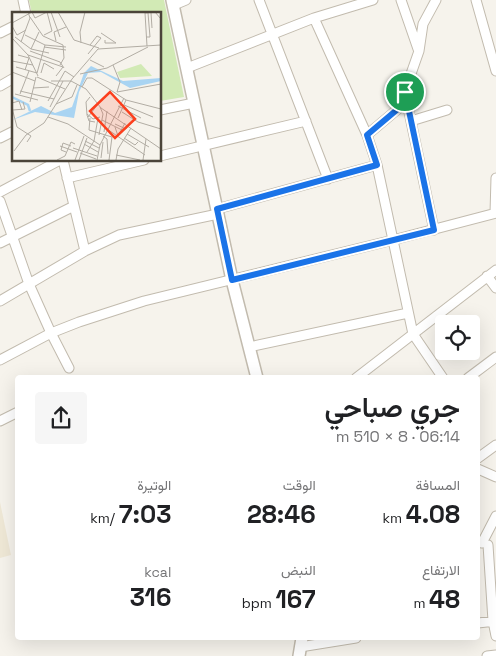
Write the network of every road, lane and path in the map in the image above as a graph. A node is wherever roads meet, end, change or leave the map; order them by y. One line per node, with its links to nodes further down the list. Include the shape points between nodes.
1 (186, 0): 7 (street)
2 (259, 0): 11 (street)
3 (372, 0): 8 (street)
4 (402, 0): 12 (street)
5 (436, 0): 12 (street, via 423,24)
6 (476, 0): 14 (street)
7 (173, 2): 13 (street)
8 (314, 18): 11 (street); 24 (street)
9 (12, 27): 10 (street)
10 (0, 33)
11 (272, 35): 13 (street); 21 (street)
12 (419, 51): 17 (street)
13 (187, 68): 18 (street)
14 (496, 71)
15 (12, 79): 16 (street)
16 (0, 86)
17 (405, 92): 22 (street); 24 (street, via 399,108)
18 (194, 103): 19 (street); 26 (street)
19 (161, 110)
20 (447, 110): 22 (street)
21 (306, 121): 26 (street); 33 (street)
22 (411, 121): 40 (street)
23 (12, 132): 25 (street)
24 (367, 135): 31 (street)
25 (0, 138)
26 (204, 146): 27 (street); 38 (street)
27 (161, 156)
28 (59, 161): 35 (street)
29 (61, 161): 32 (street)
30 (140, 161): 32 (street)
31 (377, 165): 33 (street); 42 (street)
32 (67, 178): 37 (street)
33 (328, 178): 38 (street)
34 (496, 178): 39 (street)
35 (0, 192)
36 (0, 201): 41 (street)
37 (74, 206): 41 (street); 44 (street)
38 (218, 212): 44 (street, via 118,235); 47 (street)
39 (495, 213): 40 (street)
40 (434, 230): 42 (street)
41 (12, 236): 43 (street); 48 (street)
42 (393, 240): 47 (street); 51 (street)
43 (0, 243)
44 (85, 251): 48 (street)
45 (496, 270): 46 (street)
46 (488, 276): 49 (street); 53 (street)
47 (232, 280): 52 (street, via 144,301); 54 (street)
48 (29, 284): 50 (street); 52 (street)
49 (496, 288)
50 (0, 301)
51 (408, 313): 53 (street); 54 (street)
52 (51, 333): 56 (street); 57 (street)
53 (413, 334): 59 (street); 60 (street)
54 (249, 347): 58 (street)
55 (496, 357): 61 (street)
56 (0, 360)
57 (69, 368)
58 (256, 375)
59 (360, 375)
60 (441, 375)
61 (472, 375)
62 (15, 414): 63 (street)
63 (0, 421)
64 (496, 445): 65 (street)
65 (480, 457)
66 (480, 470): 67 (street)
67 (496, 477)
68 (496, 516): 69 (street)
69 (486, 544): 70 (street)
70 (495, 621): 71 (street); 72 (street)
71 (480, 623)
72 (496, 636)
73 (344, 640): 74 (street)
74 (300, 647)
75 (496, 655): 76 (street)
76 (487, 656)

